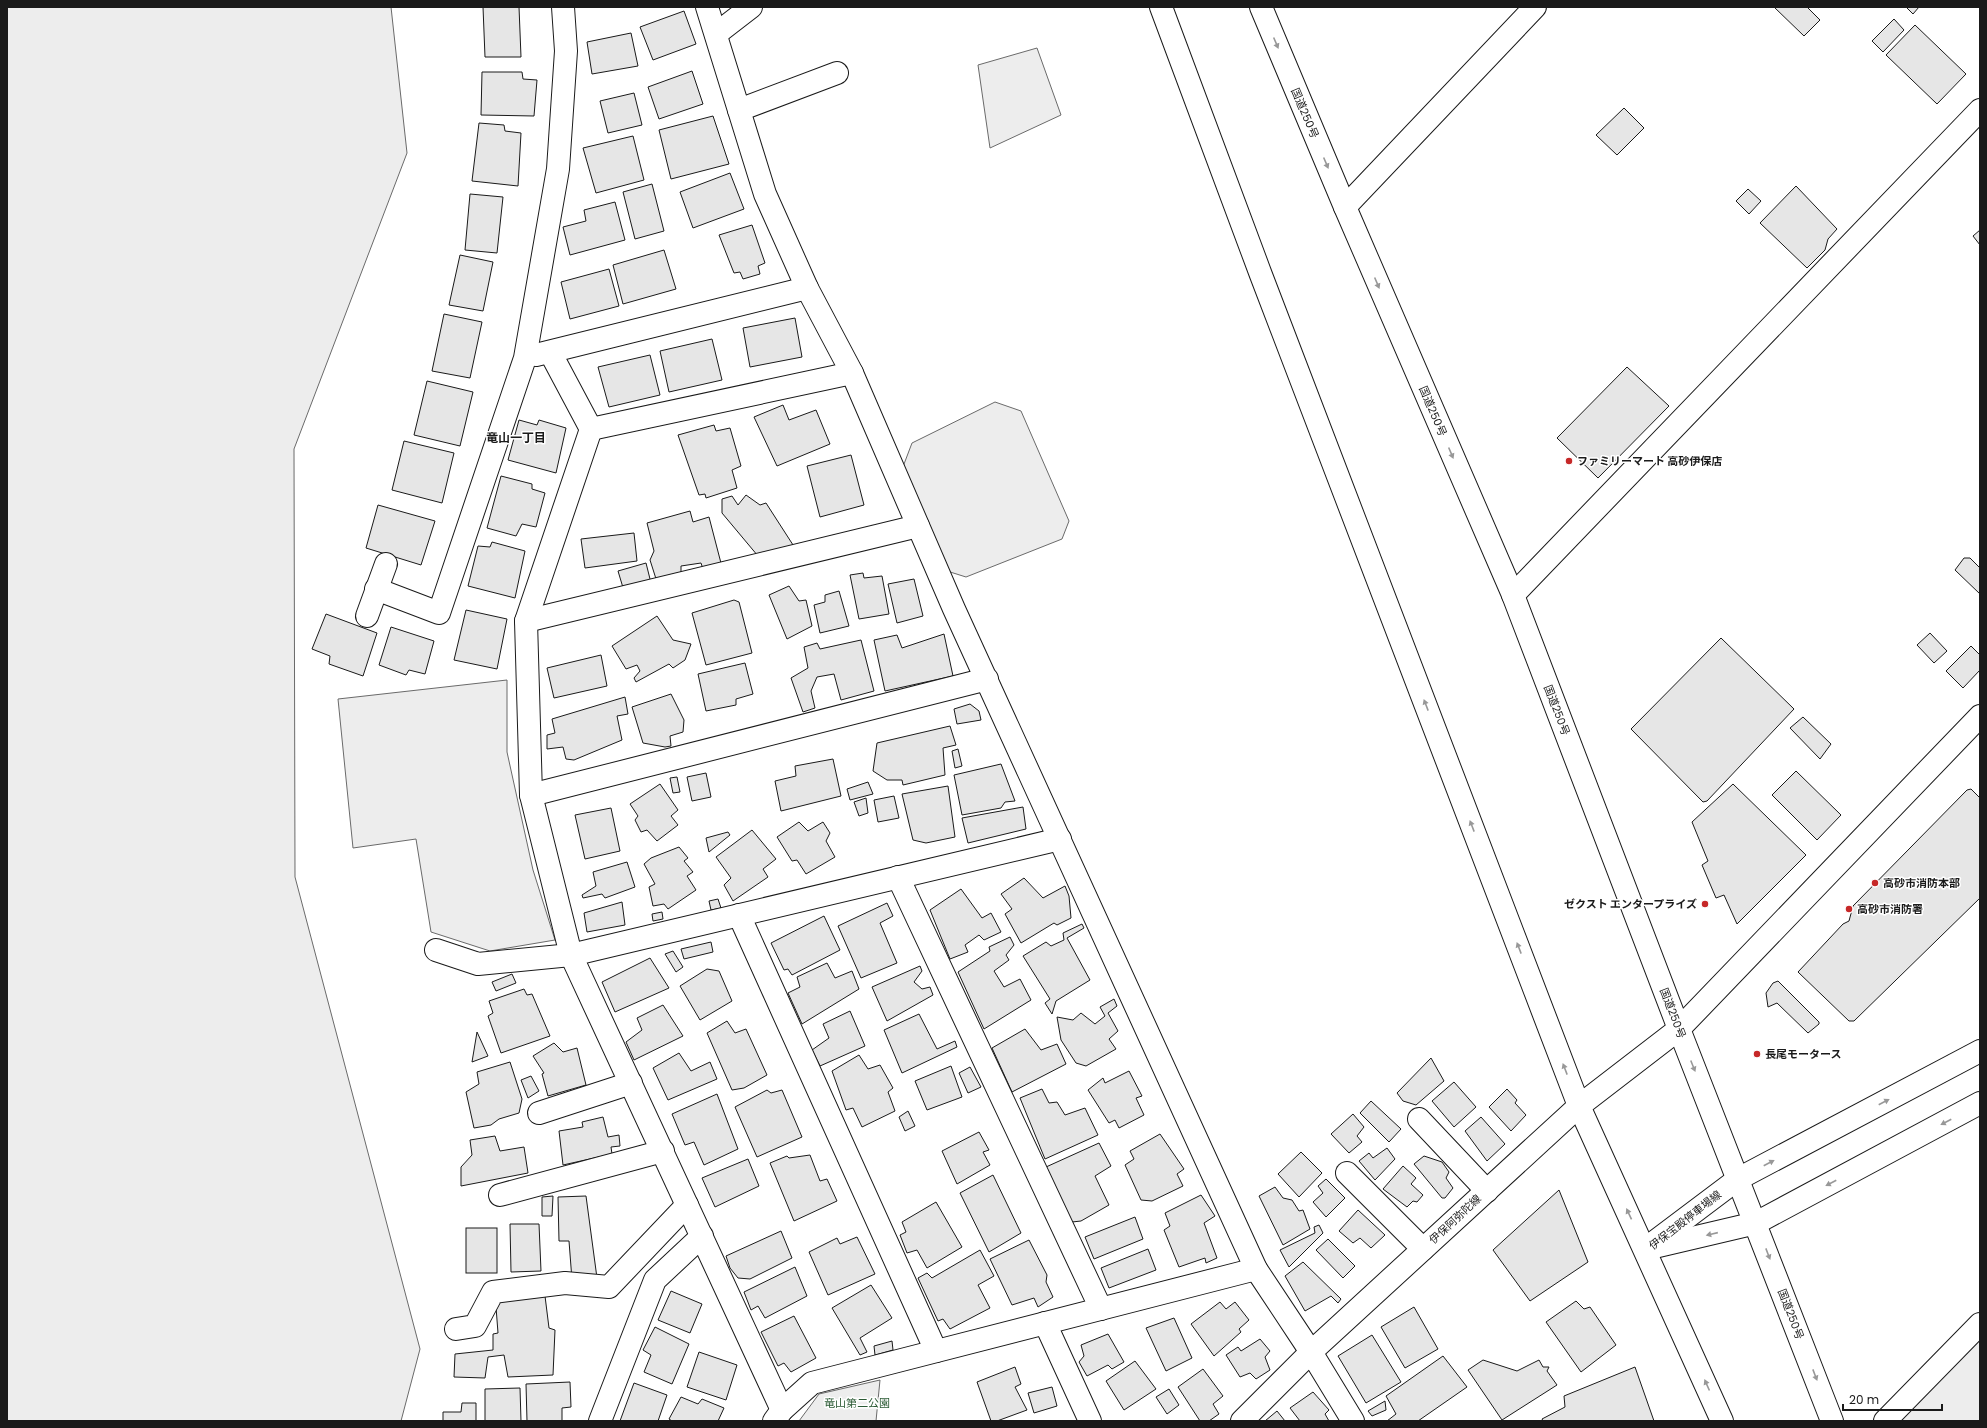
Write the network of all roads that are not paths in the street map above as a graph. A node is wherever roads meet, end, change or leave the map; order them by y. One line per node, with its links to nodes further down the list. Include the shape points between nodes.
1 (563, 7): 14 (main road, via 566,51 558,169)
2 (707, 7): 7 (main road)
3 (750, 7): 7 (main road)
4 (1161, 7): 35 (main road, one-way to 4)
5 (1261, 7): 11 (main road, 国道250号, one-way to 11)
6 (1535, 7): 11 (main road)
7 (716, 34): 9 (main road)
8 (837, 73): 9 (main road)
9 (739, 110): 12 (main road, via 765,194)
10 (1980, 110): 20 (main road)
11 (1344, 207): 20 (main road, 国道250号, one-way to 20)
12 (807, 288): 13 (main road); 15 (main road)
13 (550, 352): 14 (main road); 16 (main road)
14 (525, 358): 19 (main road, via 439,612)
15 (852, 373): 16 (main road); 17 (main road)
16 (591, 429): 22 (main road)
17 (918, 526): 22 (main road); 23 (main road)
18 (386, 564): 19 (main road)
19 (376, 590): 21 (main road)
20 (1513, 594): 31 (main road, 国道250号)
21 (367, 616)
22 (526, 621): 25 (main road)
23 (987, 680): 25 (main road); 26 (main road)
24 (1978, 723): 31 (main road, 伊保阿弥陀線)
25 (531, 795): 30 (main road)
26 (1060, 839): 27 (main road); 48 (main road)
27 (898, 877): 28 (main road); 49 (main road)
28 (739, 915): 30 (main road); 53 (main road)
29 (436, 950): 30 (main road, via 478,964)
30 (571, 955): 33 (main road)
31 (1679, 1030): 35 (main road, 伊保阿弥陀線); 40 (main road, 国道250号, one-way to 40)
32 (1980, 1050): 40 (main road, 伊保宝殿停車場線, one-way to 32)
33 (631, 1083): 36 (main road); 38 (main road)
34 (1980, 1103): 44 (main road, 伊保宝殿停車場線, one-way to 44)
35 (1579, 1106): 41 (main road, 伊保阿弥陀線); 47 (main road, one-way to 35)
36 (539, 1113)
37 (1419, 1119): 41 (main road)
38 (663, 1151): 42 (main road); 43 (main road)
39 (1347, 1173): 46 (main road)
40 (1738, 1179): 44 (main road, 国道250号); 47 (main road, 伊保宝殿停車場線)
41 (1487, 1191): 46 (main road, 伊保阿弥陀線)
42 (500, 1195)
43 (687, 1205): 45 (main road); 52 (main road, via 609,1287 565,1283 493,1292 475,1326)
44 (1756, 1224): 47 (main road, 伊保宝殿停車場線, one-way to 47); 61 (main road, 国道250号, one-way to 61)
45 (702, 1236): 55 (main road); 56 (main road, via 656,1280)
46 (1423, 1249): 54 (main road, 伊保阿弥陀線)
47 (1645, 1249): 60 (main road, one-way to 47)
48 (1256, 1269): 49 (main road); 54 (main road)
49 (1101, 1309): 50 (main road)
50 (1045, 1323): 53 (main road); 57 (main road)
51 (1980, 1324): 62 (main road)
52 (456, 1329)
53 (936, 1351): 55 (main road, via 812,1383)
54 (1312, 1352): 58 (main road, 伊保阿弥陀線); 59 (main road)
55 (778, 1415)
56 (600, 1421)
57 (1090, 1421)
58 (1242, 1421)
59 (1353, 1421)
60 (1722, 1421)
61 (1832, 1421)
62 (1886, 1421)

